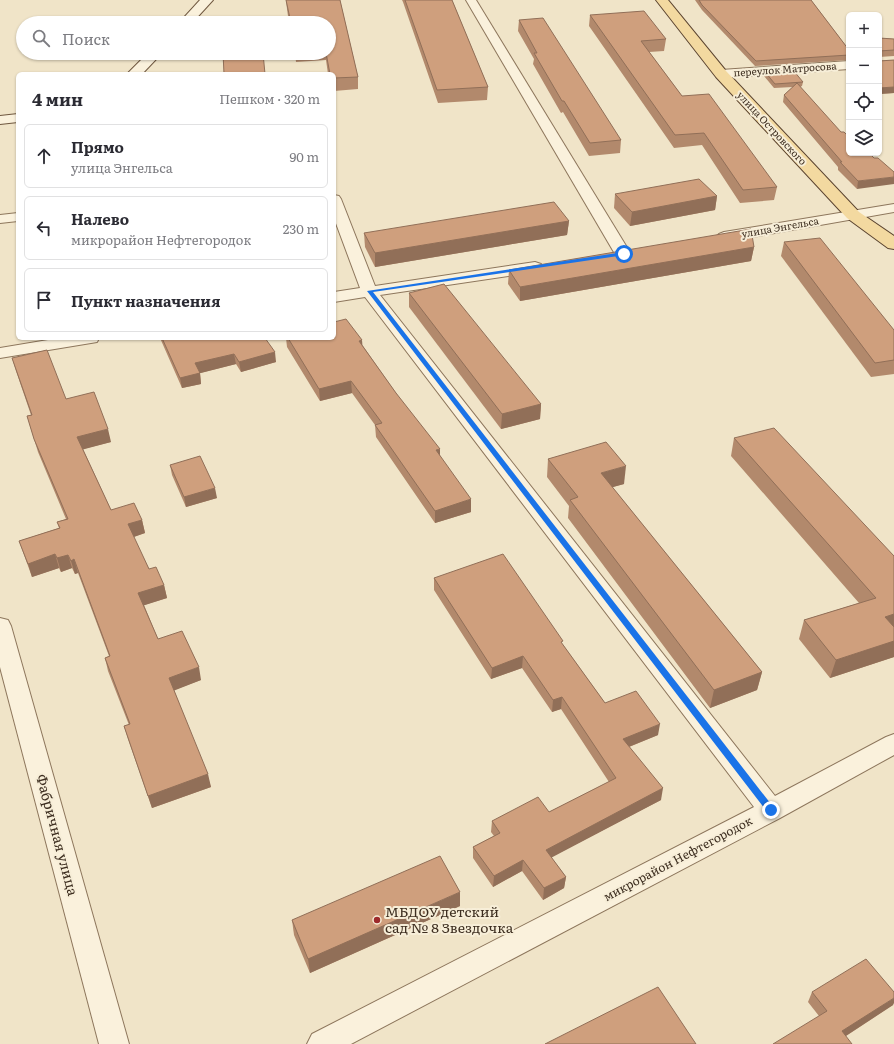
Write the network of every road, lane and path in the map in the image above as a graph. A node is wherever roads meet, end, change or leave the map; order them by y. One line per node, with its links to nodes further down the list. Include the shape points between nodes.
1 (207, 0): 4 (street)
2 (472, 0): 19 (street)
3 (662, 0): 8 (main road, улица Островского)
4 (192, 16)
5 (148, 60): 7 (street)
6 (846, 65): 8 (street, переулок Матросова)
7 (136, 72)
8 (721, 74): 13 (main road, улица Островского)
9 (16, 118): 10 (street)
10 (0, 120)
11 (336, 204): 22 (street)
12 (894, 208): 13 (street, улица Энгельса)
13 (853, 215): 16 (street, улица Энгельса); 17 (main road, улица Островского)
14 (16, 217): 15 (street)
15 (0, 219)
16 (708, 240)
17 (894, 244)
18 (639, 251): 19 (street)
19 (624, 254): 20 (street)
20 (608, 256)
21 (546, 265): 22 (street)
22 (370, 291): 23 (street); 28 (street)
23 (336, 297)
24 (80, 340): 25 (street)
25 (0, 354)
26 (0, 626): 29 (street, Фабричная улица)
27 (894, 744): 28 (street, микрорайон Нефтегородок)
28 (771, 810): 30 (street, микрорайон Нефтегородок)
29 (114, 1044)
30 (322, 1044)

